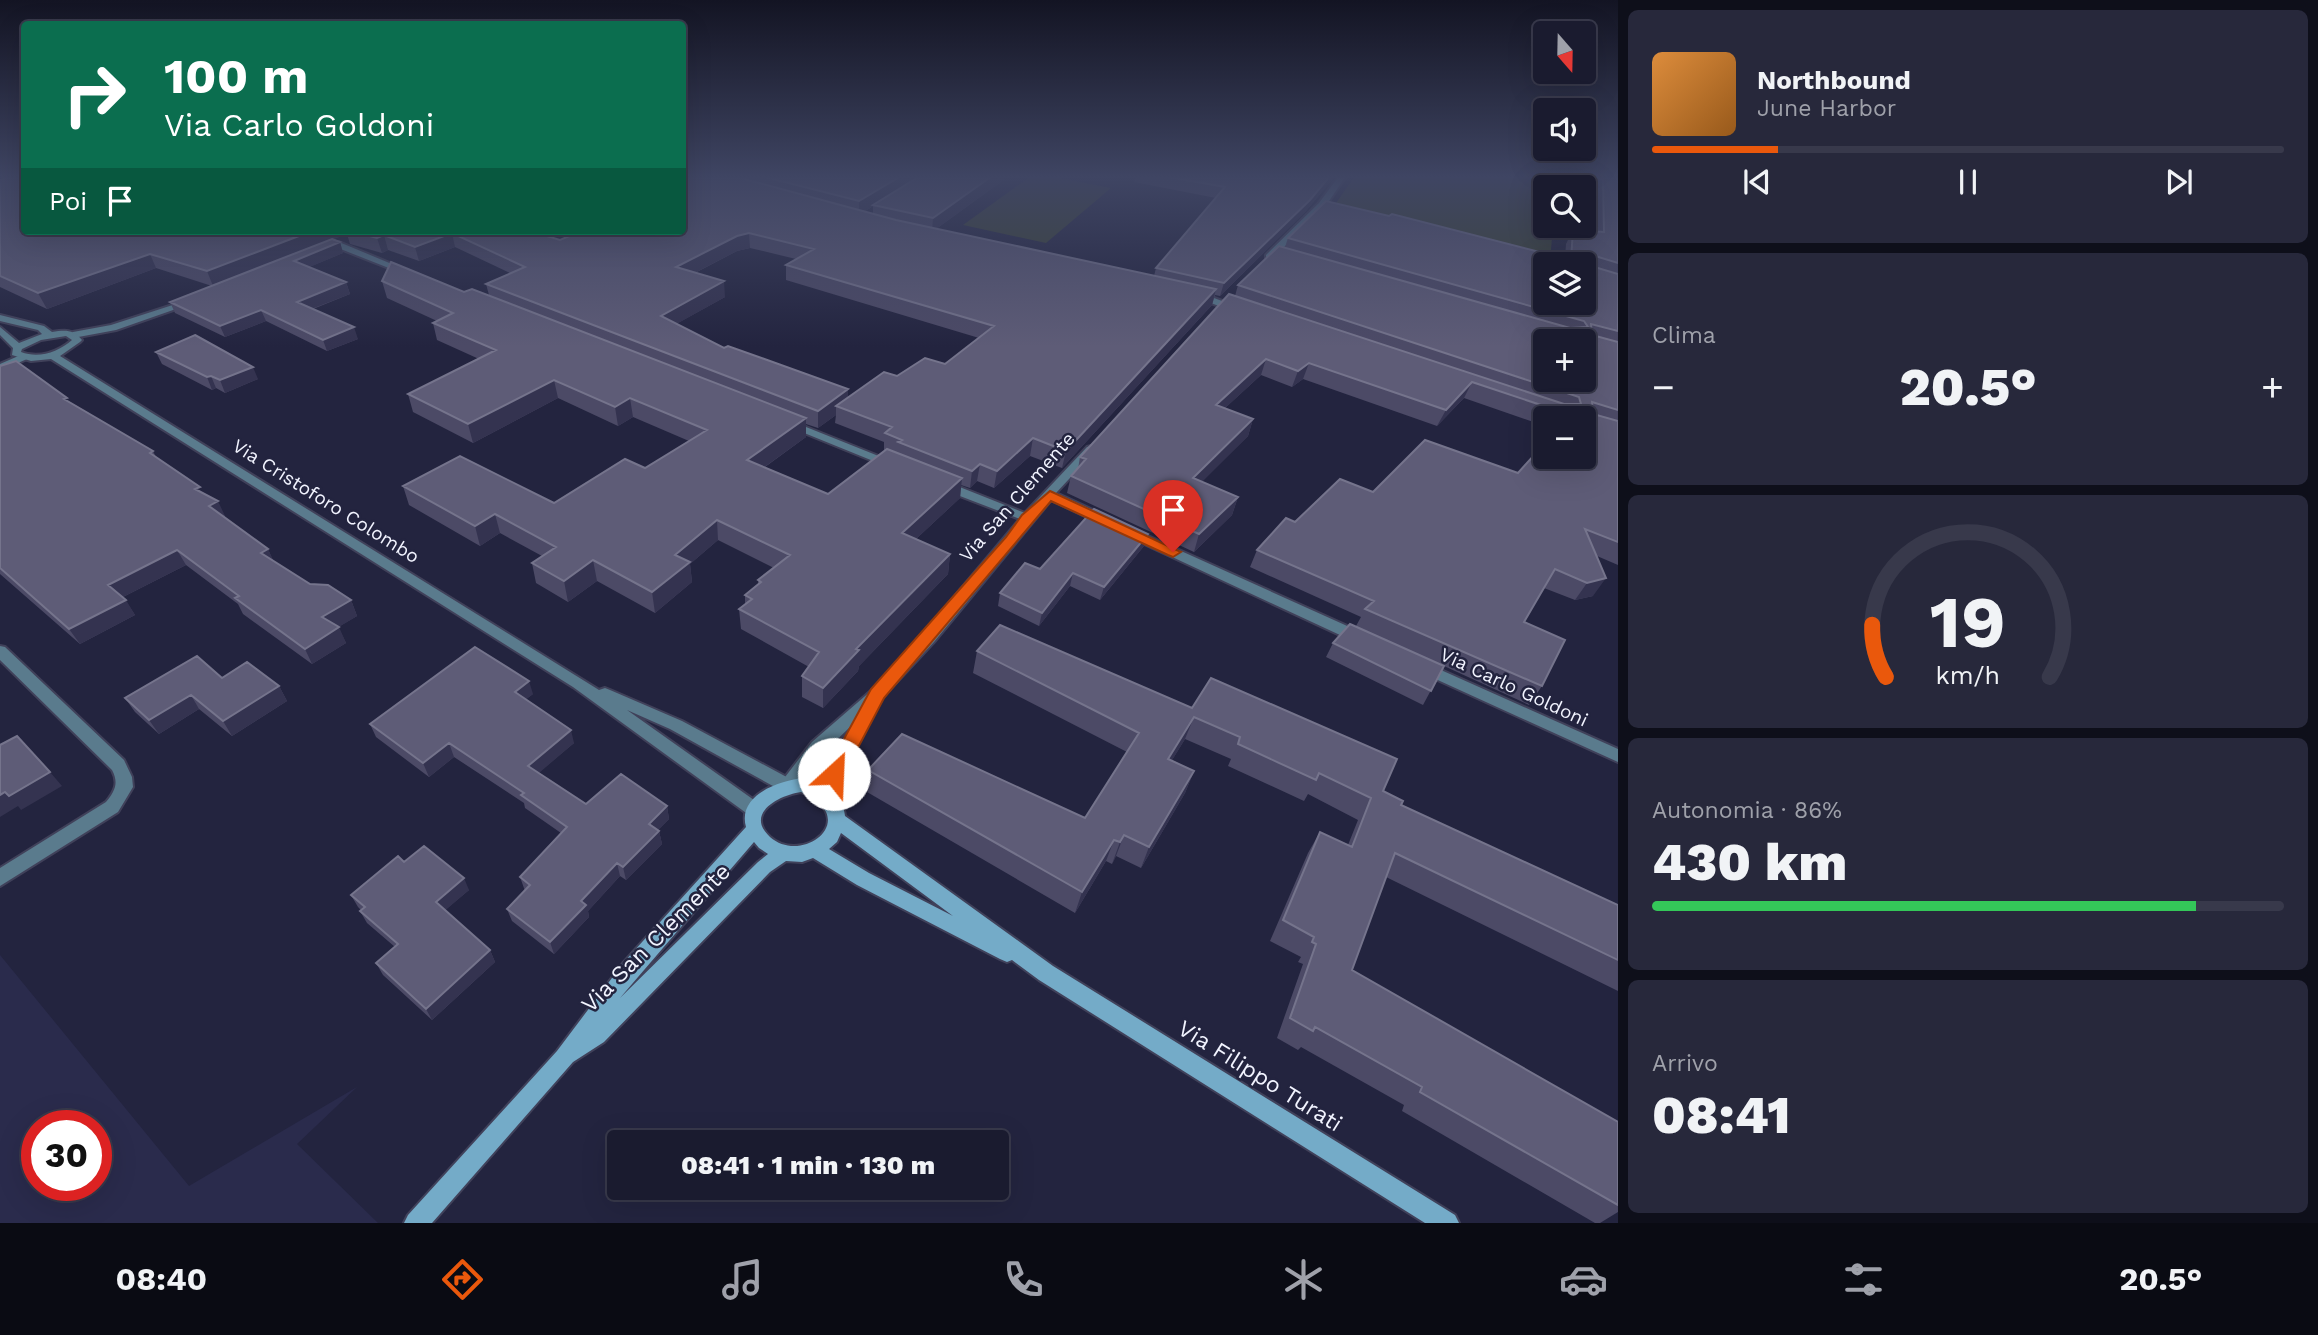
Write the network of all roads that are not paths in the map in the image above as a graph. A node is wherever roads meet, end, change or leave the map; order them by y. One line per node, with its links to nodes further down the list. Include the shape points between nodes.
1 (1296, 233): 3 (street)
2 (324, 249): 6 (street, via 342,242)
3 (1273, 254): 4 (street); 5 (street)
4 (1290, 259)
5 (1263, 264)
6 (413, 274)
7 (1190, 293): 10 (street)
8 (1233, 293): 10 (street)
9 (198, 299): 16 (street, via 133,322)
10 (1223, 302): 11 (street); 12 (street)
11 (1250, 314)
12 (1214, 315)
13 (0, 318): 15 (street)
14 (0, 330): 17 (street)
15 (48, 334): 16 (street); 17 (street)
16 (73, 335): 18 (street, via 75,344)
17 (20, 352): 18 (street); 19 (street)
18 (52, 355): 29 (street, Via Cristoforo Colombo)
19 (0, 368)
20 (784, 422): 22 (street)
21 (1102, 438): 24 (street, Via San Clemente)
22 (899, 467)
23 (937, 482): 25 (street)
24 (1050, 495): 25 (street, Via San Clemente); 26 (street)
25 (1027, 518): 30 (street, Via San Clemente)
26 (1378, 646)
27 (0, 651): 38 (street, via 126,777 125,792 112,807)
28 (1403, 657): 31 (street, Via Carlo Goldoni)
29 (578, 683): 32 (street, Via Cristoforo Colombo, via 676,725); 34 (street, Via Cristoforo Colombo)
30 (877, 694): 32 (street, Via San Clemente, via 819,742); 33 (street, Via San Clemente)
31 (1618, 756)
32 (788, 786): 33 (main road, via 815,788); 34 (main road, via 768,794)
33 (826, 795): 35 (main road)
34 (755, 819): 37 (main road, via 770,847); 40 (main road, Via San Clemente)
35 (838, 821): 36 (main road, via 835,833); 39 (main road, Via Filippo Turati)
36 (815, 850): 37 (main road); 39 (main road, Via Filippo Turati)
37 (783, 853): 40 (main road, Via San Clemente, via 597,1035)
38 (0, 878)
39 (1046, 972): 42 (main road, Via Filippo Turati)
40 (565, 1058): 41 (main road, Via San Clemente)
41 (416, 1223)
42 (1447, 1223)

